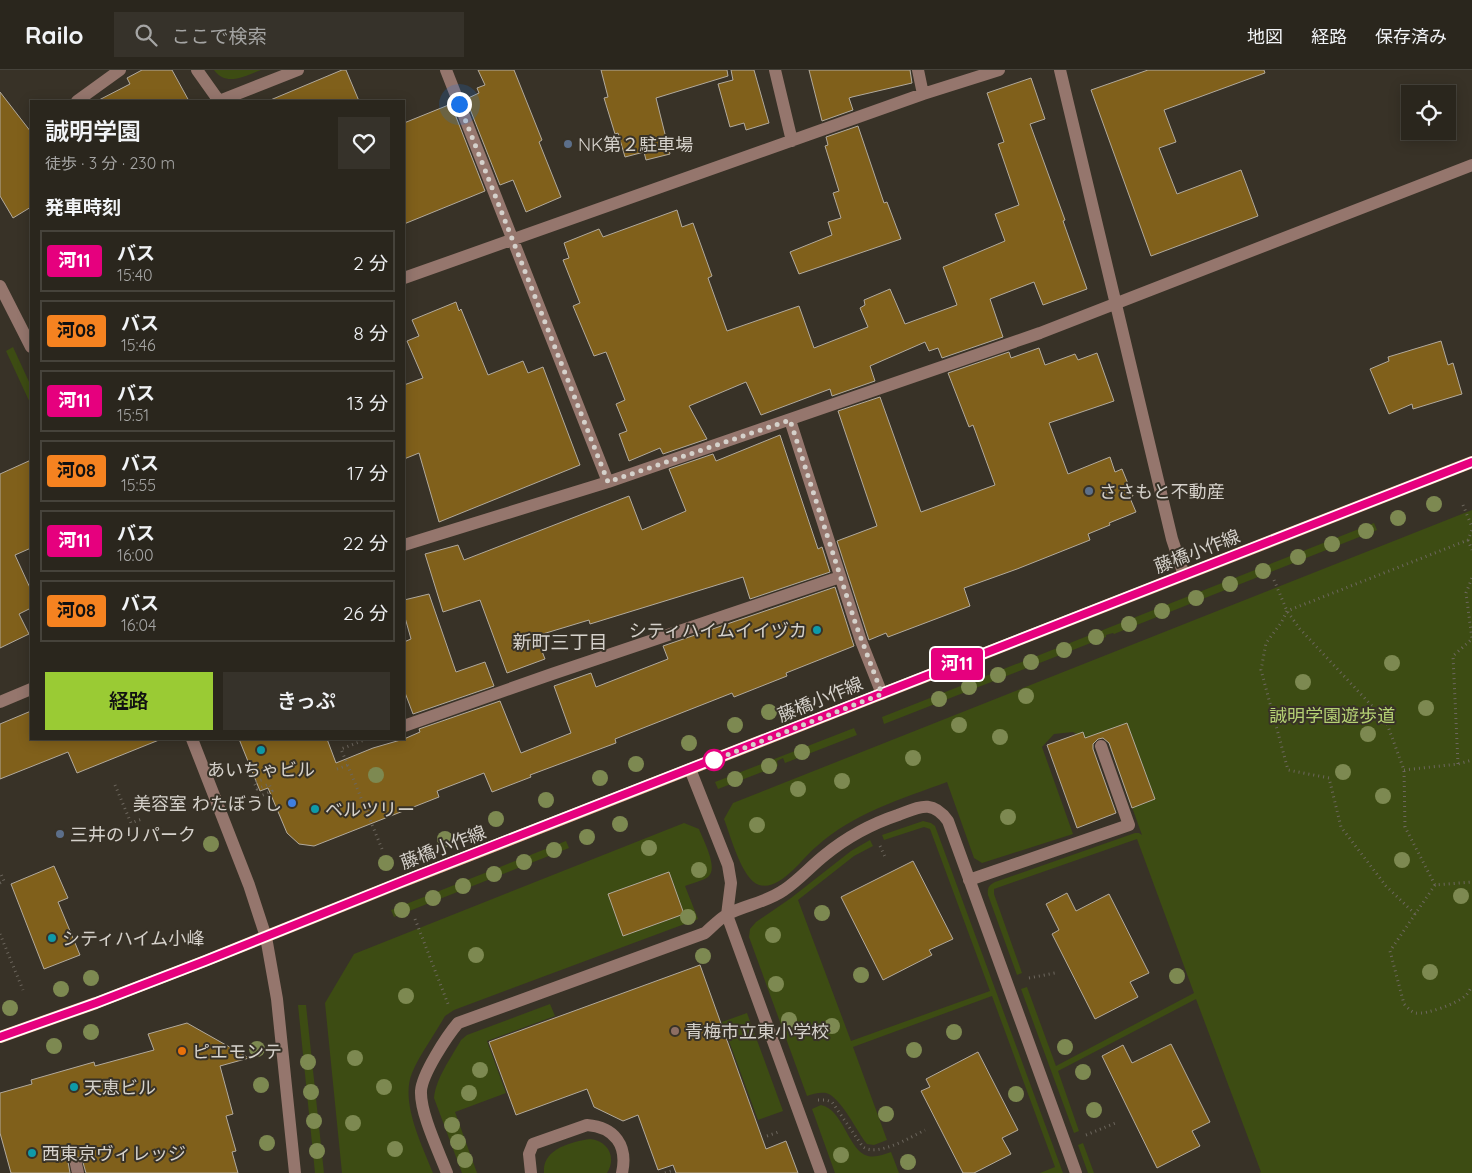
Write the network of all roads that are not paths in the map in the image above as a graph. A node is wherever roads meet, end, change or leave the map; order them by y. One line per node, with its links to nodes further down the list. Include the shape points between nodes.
1 (120, 70): 10 (street)
2 (197, 70): 11 (street)
3 (298, 70): 12 (street)
4 (446, 70): 15 (street)
5 (775, 70): 13 (street)
6 (918, 70): 9 (street)
7 (1000, 70): 9 (street)
8 (1060, 70): 18 (street)
9 (923, 94): 13 (street)
10 (78, 100)
11 (218, 100)
12 (222, 100)
13 (792, 141): 15 (street)
14 (1472, 165): 18 (street)
15 (513, 239): 16 (street); 22 (street)
16 (405, 278)
17 (0, 286): 19 (street)
18 (1116, 304): 20 (street); 24 (street, via 1172,539)
19 (30, 345)
20 (790, 420): 22 (street); 25 (street)
21 (1472, 462): 24 (main road, 藤橋小作線)
22 (608, 482): 23 (street)
23 (405, 545)
24 (1184, 574): 27 (main road, 藤橋小作線)
25 (840, 577): 27 (street); 29 (street)
26 (30, 689): 28 (street)
27 (882, 694): 32 (main road, 藤橋小作線)
28 (0, 702)
29 (405, 726)
30 (192, 740): 35 (street)
31 (1101, 746): 33 (street, via 1129,825)
32 (690, 769): 34 (street, via 728,865 731,883); 35 (main road, 藤橋小作線)
33 (969, 880): 34 (street, via 948,822 941,812 930,807 918,808 854,834 785,890); 42 (street)
34 (727, 915): 38 (street, via 705,933 458,1023 424,1078 421,1091); 41 (street)
35 (266, 937): 36 (main road, 藤橋小作線); 37 (street, via 279,1017)
36 (0, 1037)
37 (295, 1173)
38 (446, 1173)
39 (531, 1173): 40 (street, via 529,1154 533,1144 587,1125 605,1129 615,1136 622,1147)
40 (622, 1173)
41 (821, 1173)
42 (1076, 1173)

